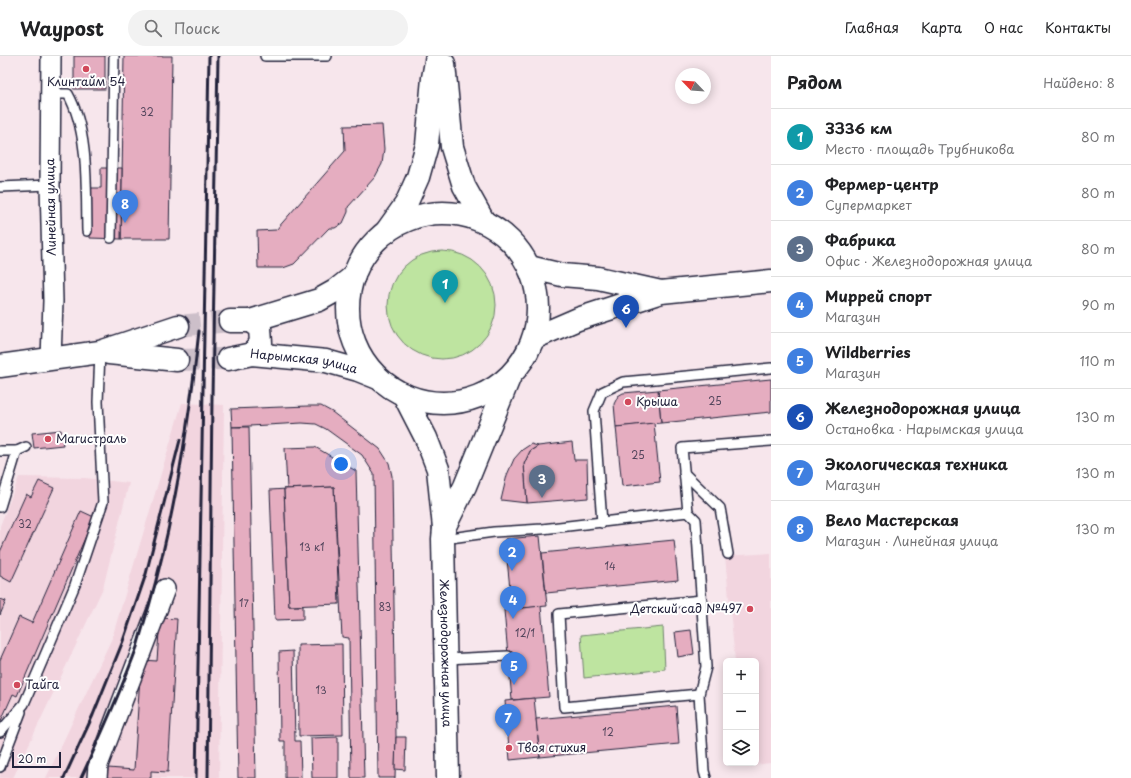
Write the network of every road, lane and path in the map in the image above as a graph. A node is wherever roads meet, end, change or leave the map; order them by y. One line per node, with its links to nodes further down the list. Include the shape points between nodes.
1 (51, 56): 7 (street, Линейная улица)
2 (114, 56): 13 (lane)
3 (265, 56): 4 (lane)
4 (327, 56)
5 (437, 56): 12 (main road, via 427,144 406,204)
6 (443, 56): 10 (main road, via 452,147 464,186)
7 (50, 94): 8 (street, Линейная улица); 11 (lane, via 68,94 75,106 83,147)
8 (50, 185): 9 (lane); 22 (street, Линейная улица, via 53,301)
9 (0, 187)
10 (484, 222): 12 (main road, via 462,215 440,213 412,218); 14 (main road, via 511,241)
11 (87, 231)
12 (386, 232): 15 (main road, via 367,252)
13 (111, 238)
14 (529, 267): 17 (main road, via 562,275 598,278); 19 (main road, via 538,302)
15 (354, 276): 21 (main road, via 319,300 240,321 260,328 260,343); 28 (main road, via 348,299 350,324 355,343 364,361)
16 (771, 282): 17 (main road)
17 (661, 292): 19 (main road, via 578,319)
18 (178, 326): 20 (main road)
19 (534, 338): 27 (main road, via 524,359)
20 (100, 352): 22 (main road); 24 (main road); 45 (lane, via 98,402 103,502 75,585)
21 (252, 354): 23 (main road, Нарымская улица); 28 (main road, Нарымская улица, via 326,361)
22 (51, 359): 25 (main road)
23 (228, 359)
24 (177, 360)
25 (0, 366)
26 (771, 368): 37 (lane, via 624,382 602,392 594,411)
27 (509, 378): 29 (main road, via 482,395 452,403 427,402); 38 (main road)
28 (379, 379): 29 (main road)
29 (404, 395): 38 (main road, Железнодорожная улица, via 438,468)
30 (771, 441): 34 (lane, via 682,448)
31 (26, 447): 33 (lane)
32 (0, 451): 33 (lane)
33 (17, 451): 35 (lane)
34 (684, 473): 36 (lane); 39 (lane, via 720,508)
35 (0, 506)
36 (688, 512): 37 (lane); 41 (lane, via 696,520)
37 (602, 523): 38 (lane, via 542,529)
38 (443, 533): 43 (main road, Железнодорожная улица)
39 (728, 554)
40 (166, 589): 48 (street, via 98,765)
41 (702, 600): 44 (lane, via 706,666); 44 (lane, via 559,614 564,707)
42 (508, 656): 43 (lane)
43 (446, 659): 49 (main road, Железнодорожная улица)
44 (699, 694): 50 (lane)
45 (24, 704): 46 (lane); 47 (lane)
46 (0, 732)
47 (0, 767)
48 (97, 778)
49 (448, 778)
50 (706, 778)

